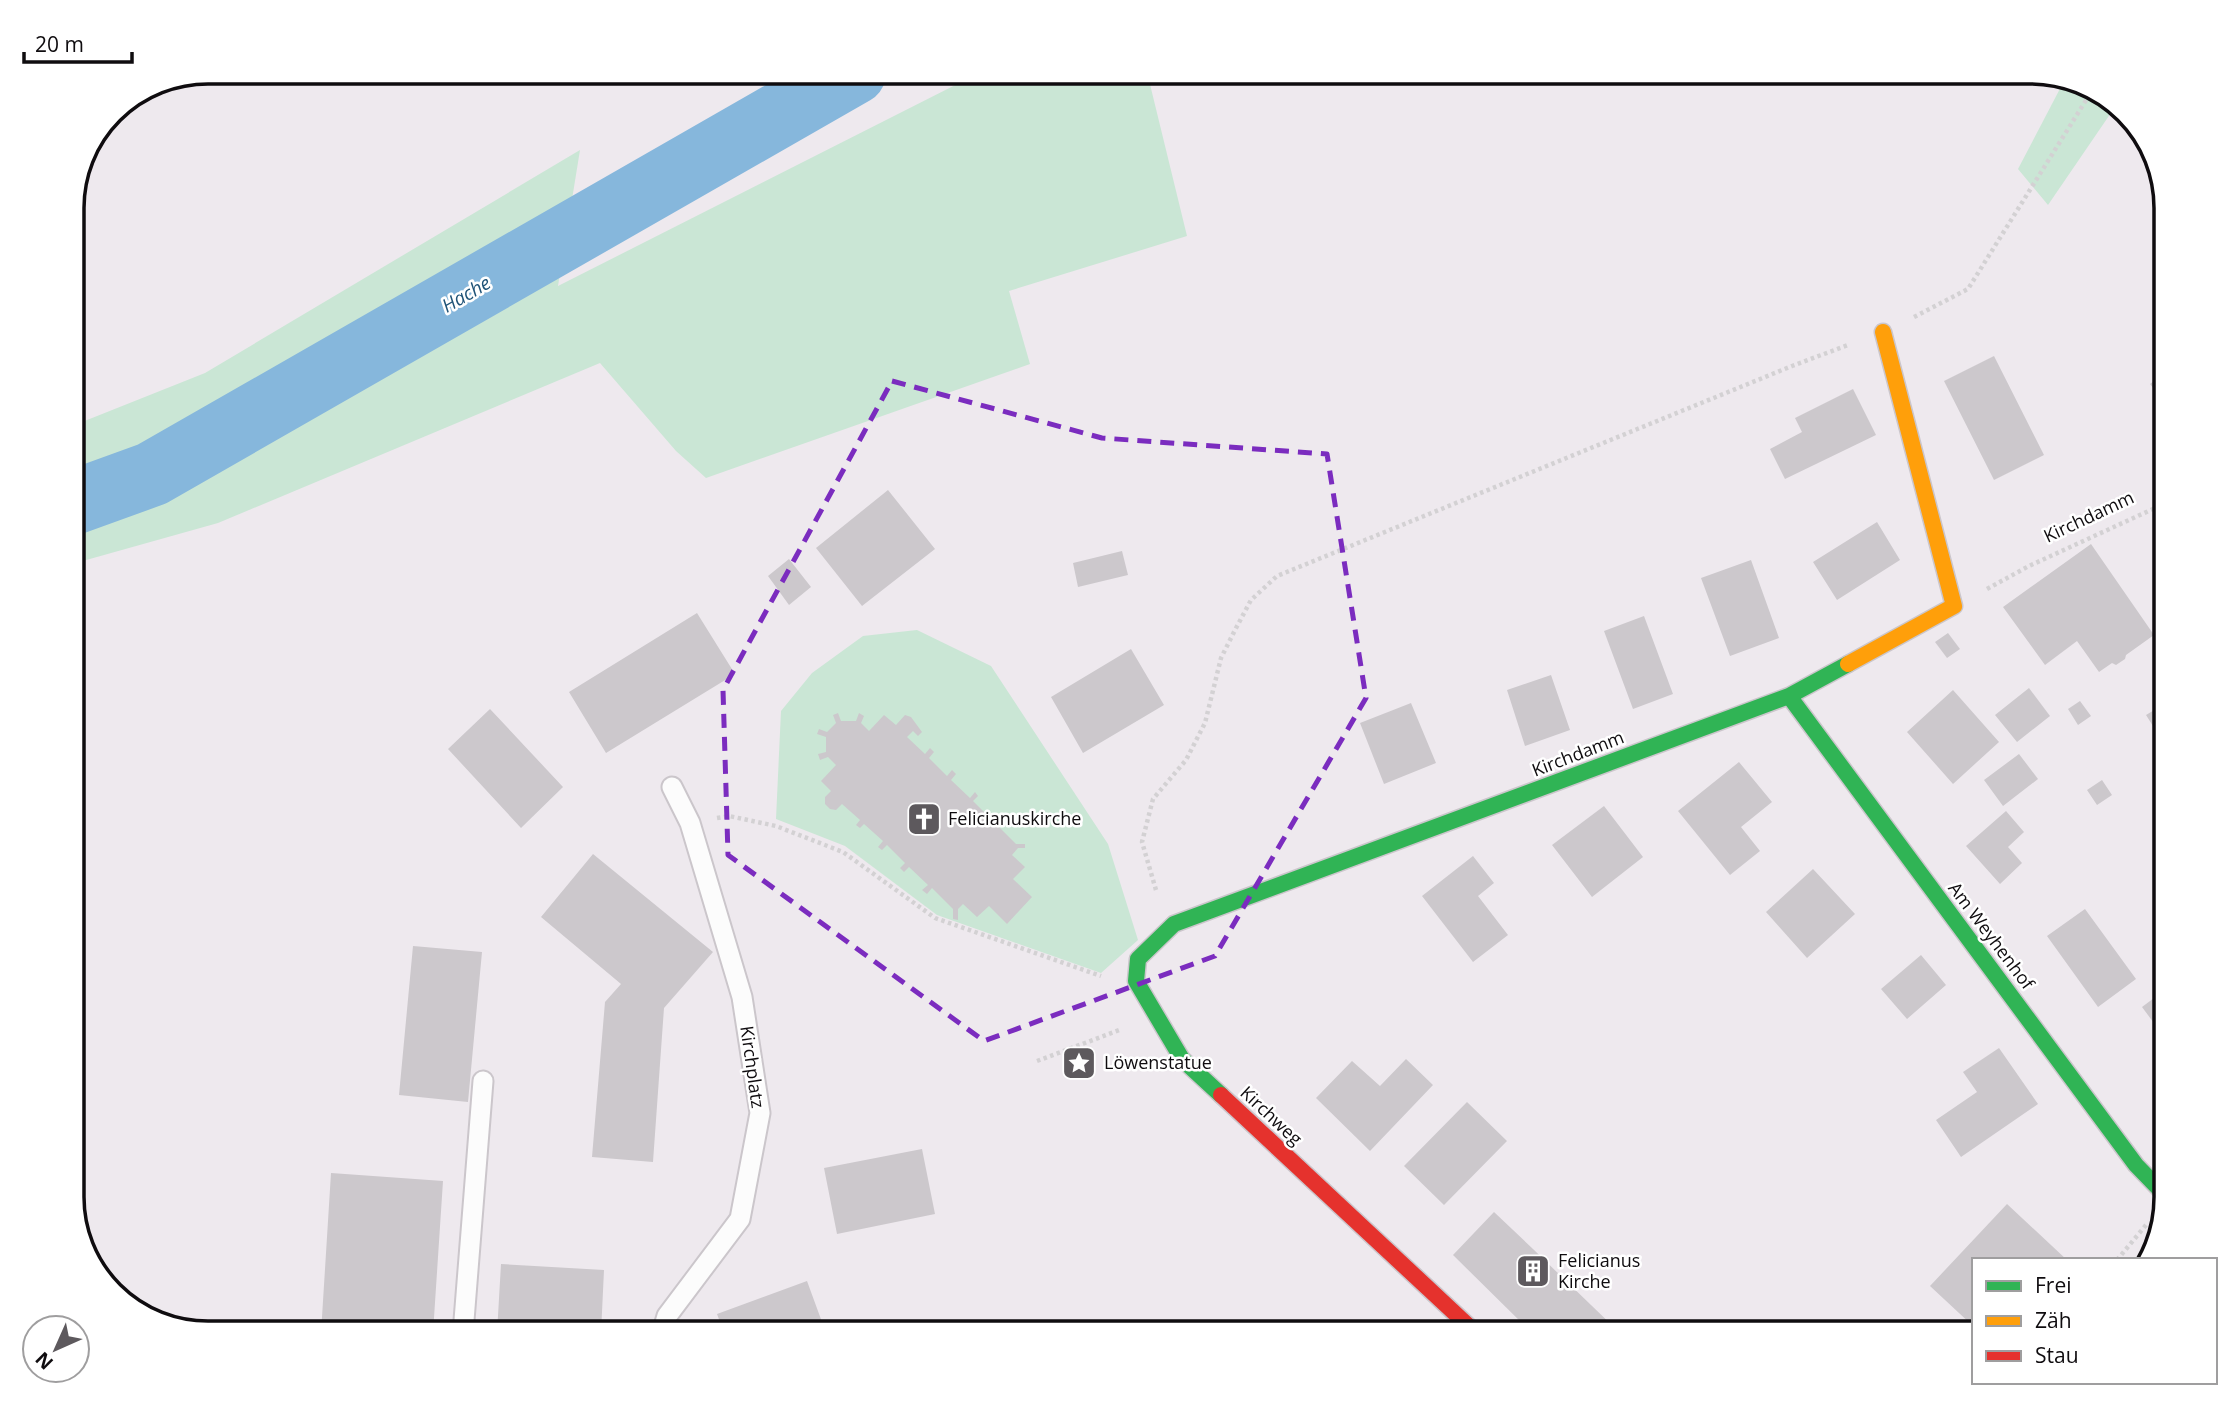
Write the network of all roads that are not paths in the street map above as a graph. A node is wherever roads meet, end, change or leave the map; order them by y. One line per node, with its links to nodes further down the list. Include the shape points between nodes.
1 (1883, 332): 2 (street, Kirchdamm, via 1954,606)
2 (1788, 696): 4 (street, Kirchdamm, via 1167,928 1138,959); 6 (street, Am Weyhenhof)
3 (672, 787): 8 (lane, Kirchplatz, via 690,823 742,998 760,1113 740,1219)
4 (1136, 981): 9 (street, Kirchweg, via 1182,1059)
5 (483, 1081): 7 (lane)
6 (2154, 1186)
7 (464, 1321)
8 (666, 1321)
9 (1463, 1321)

